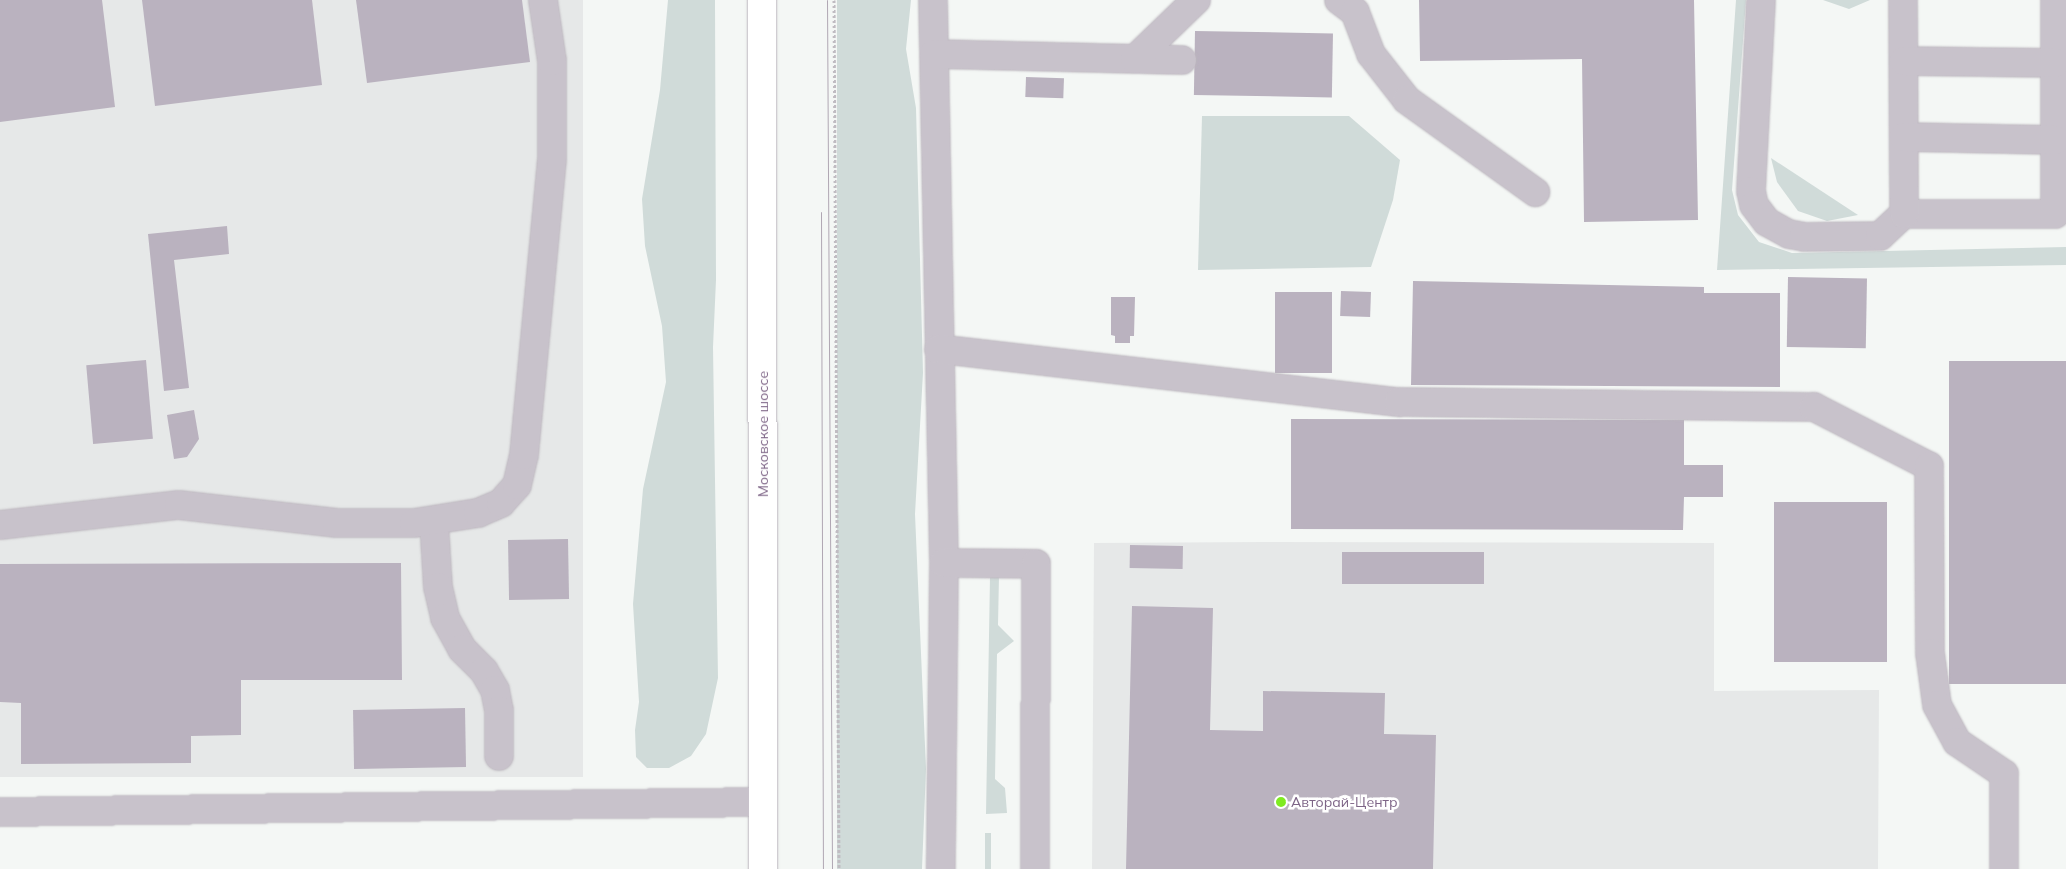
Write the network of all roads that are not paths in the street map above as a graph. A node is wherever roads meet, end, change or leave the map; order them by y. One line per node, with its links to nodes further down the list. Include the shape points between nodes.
1 (544, 0): 19 (lane, via 552,61 552,158 524,456 517,485 501,503 478,513)
2 (762, 0): 23 (main road, Московское шоссе)
3 (932, 0): 9 (lane)
4 (1196, 0): 10 (lane)
5 (1339, 0): 16 (lane, via 1355,12 1371,54 1407,100)
6 (1761, 0): 17 (lane, via 1750,178 1754,205 1760,214 1777,229 1804,237 1880,236)
7 (1903, 0): 12 (lane)
8 (2055, 0): 13 (lane)
9 (934, 54): 10 (lane); 18 (lane)
10 (1135, 59): 11 (lane)
11 (1182, 60)
12 (1904, 61): 13 (lane); 14 (lane)
13 (2055, 63): 15 (lane)
14 (1904, 137): 15 (lane); 17 (lane)
15 (2054, 140): 17 (lane, via 2055,214)
16 (1535, 192)
17 (1904, 214)
18 (939, 349): 21 (lane); 28 (lane, via 1399,402 1814,407 1929,466 1930,653 1937,705 1957,742 2004,774)
19 (434, 522): 20 (lane, via 337,523 179,505); 22 (lane, via 438,587 446,618 462,649 484,671 495,690 499,710)
20 (0, 525)
21 (944, 563): 26 (lane); 27 (lane, via 1036,564)
22 (499, 756)
23 (762, 802): 24 (lane); 25 (main road, Московское шоссе)
24 (0, 812)
25 (763, 869)
26 (941, 869)
27 (1034, 869)
28 (2004, 869)

